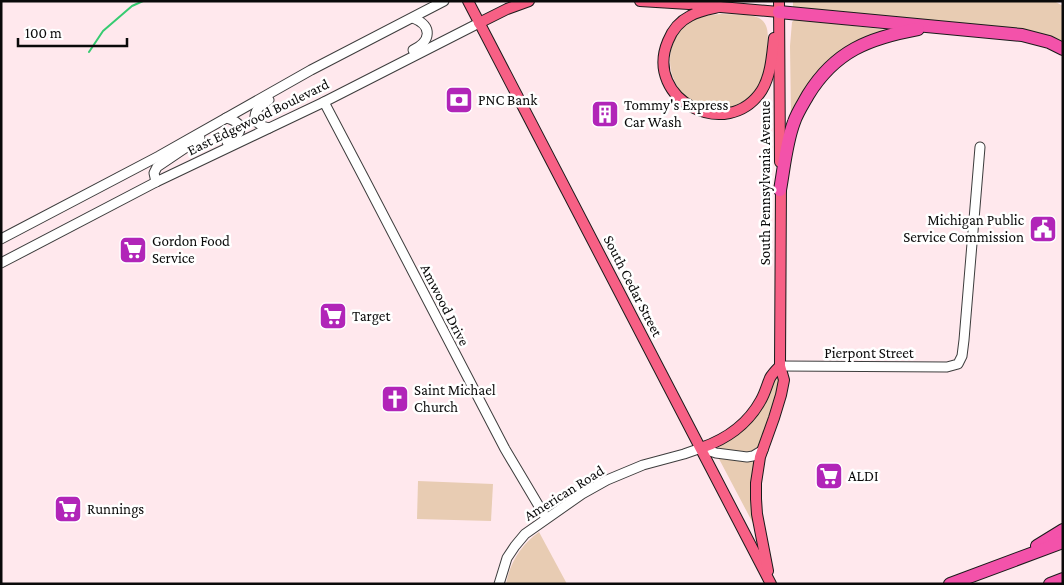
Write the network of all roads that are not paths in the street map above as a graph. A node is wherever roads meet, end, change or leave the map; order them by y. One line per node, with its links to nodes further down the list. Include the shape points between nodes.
1 (444, 1): 9 (street, East Edgewood Boulevard)
2 (468, 1): 10 (main road, South Cedar Street)
3 (529, 1): 10 (main road, East Edgewood Boulevard)
4 (640, 1): 6 (main road)
5 (682, 1): 6 (main road)
6 (698, 5): 7 (main road)
7 (719, 7): 8 (main road); 8 (main road, via 693,14 682,22 669,38 663,60 667,80 677,96 692,108 712,114 740,109 761,90 768,73)
8 (779, 7): 11 (highway); 22 (main road, South Pennsylvania Avenue)
9 (412, 18): 13 (street, East Edgewood Boulevard); 14 (street, via 425,26 427,34 421,46 365,75)
10 (479, 23): 14 (street, East Edgewood Boulevard); 28 (main road, South Cedar Street)
11 (934, 26): 12 (highway, via 1022,35); 22 (highway, via 870,41 844,55 827,70 813,87 794,122)
12 (1063, 49)
13 (337, 57): 16 (street, East Edgewood Boulevard); 18 (street, via 323,70 260,105 256,121)
14 (349, 89): 15 (street, East Edgewood Boulevard)
15 (324, 102): 18 (street, East Edgewood Boulevard); 30 (street, Amwood Drive, via 505,449)
16 (226, 118): 17 (street, East Edgewood Boulevard); 20 (street, via 238,123 240,128 236,138 181,164)
17 (208, 128): 21 (street, via 199,140 157,167 154,174); 23 (street, East Edgewood Boulevard)
18 (269, 128): 20 (street, East Edgewood Boulevard)
19 (980, 147): 27 (street, Pierpont Street, via 964,340 958,364 947,367)
20 (172, 174): 21 (street, East Edgewood Boulevard)
21 (156, 182): 26 (street, East Edgewood Boulevard)
22 (780, 190): 27 (main road, South Pennsylvania Avenue)
23 (50, 214): 24 (street, East Edgewood Boulevard); 25 (street, via 43,223)
24 (1, 239)
25 (1, 245)
26 (1, 263)
27 (780, 366): 28 (main road, via 770,377 763,398 748,419 728,436); 29 (main road, South Pennsylvania Avenue, via 784,380)
28 (701, 448): 29 (street, via 747,457); 30 (street, American Road, via 616,476); 35 (main road, South Cedar Street)
29 (763, 450): 35 (main road, South Pennsylvania Avenue, via 756,500)
30 (546, 518): 36 (street, American Road, via 515,546 507,558)
31 (1063, 530): 33 (highway)
32 (1063, 542): 33 (highway)
33 (1016, 559): 37 (highway)
34 (1063, 579): 38 (highway)
35 (771, 583)
36 (499, 584)
37 (950, 584)
38 (1050, 584)

